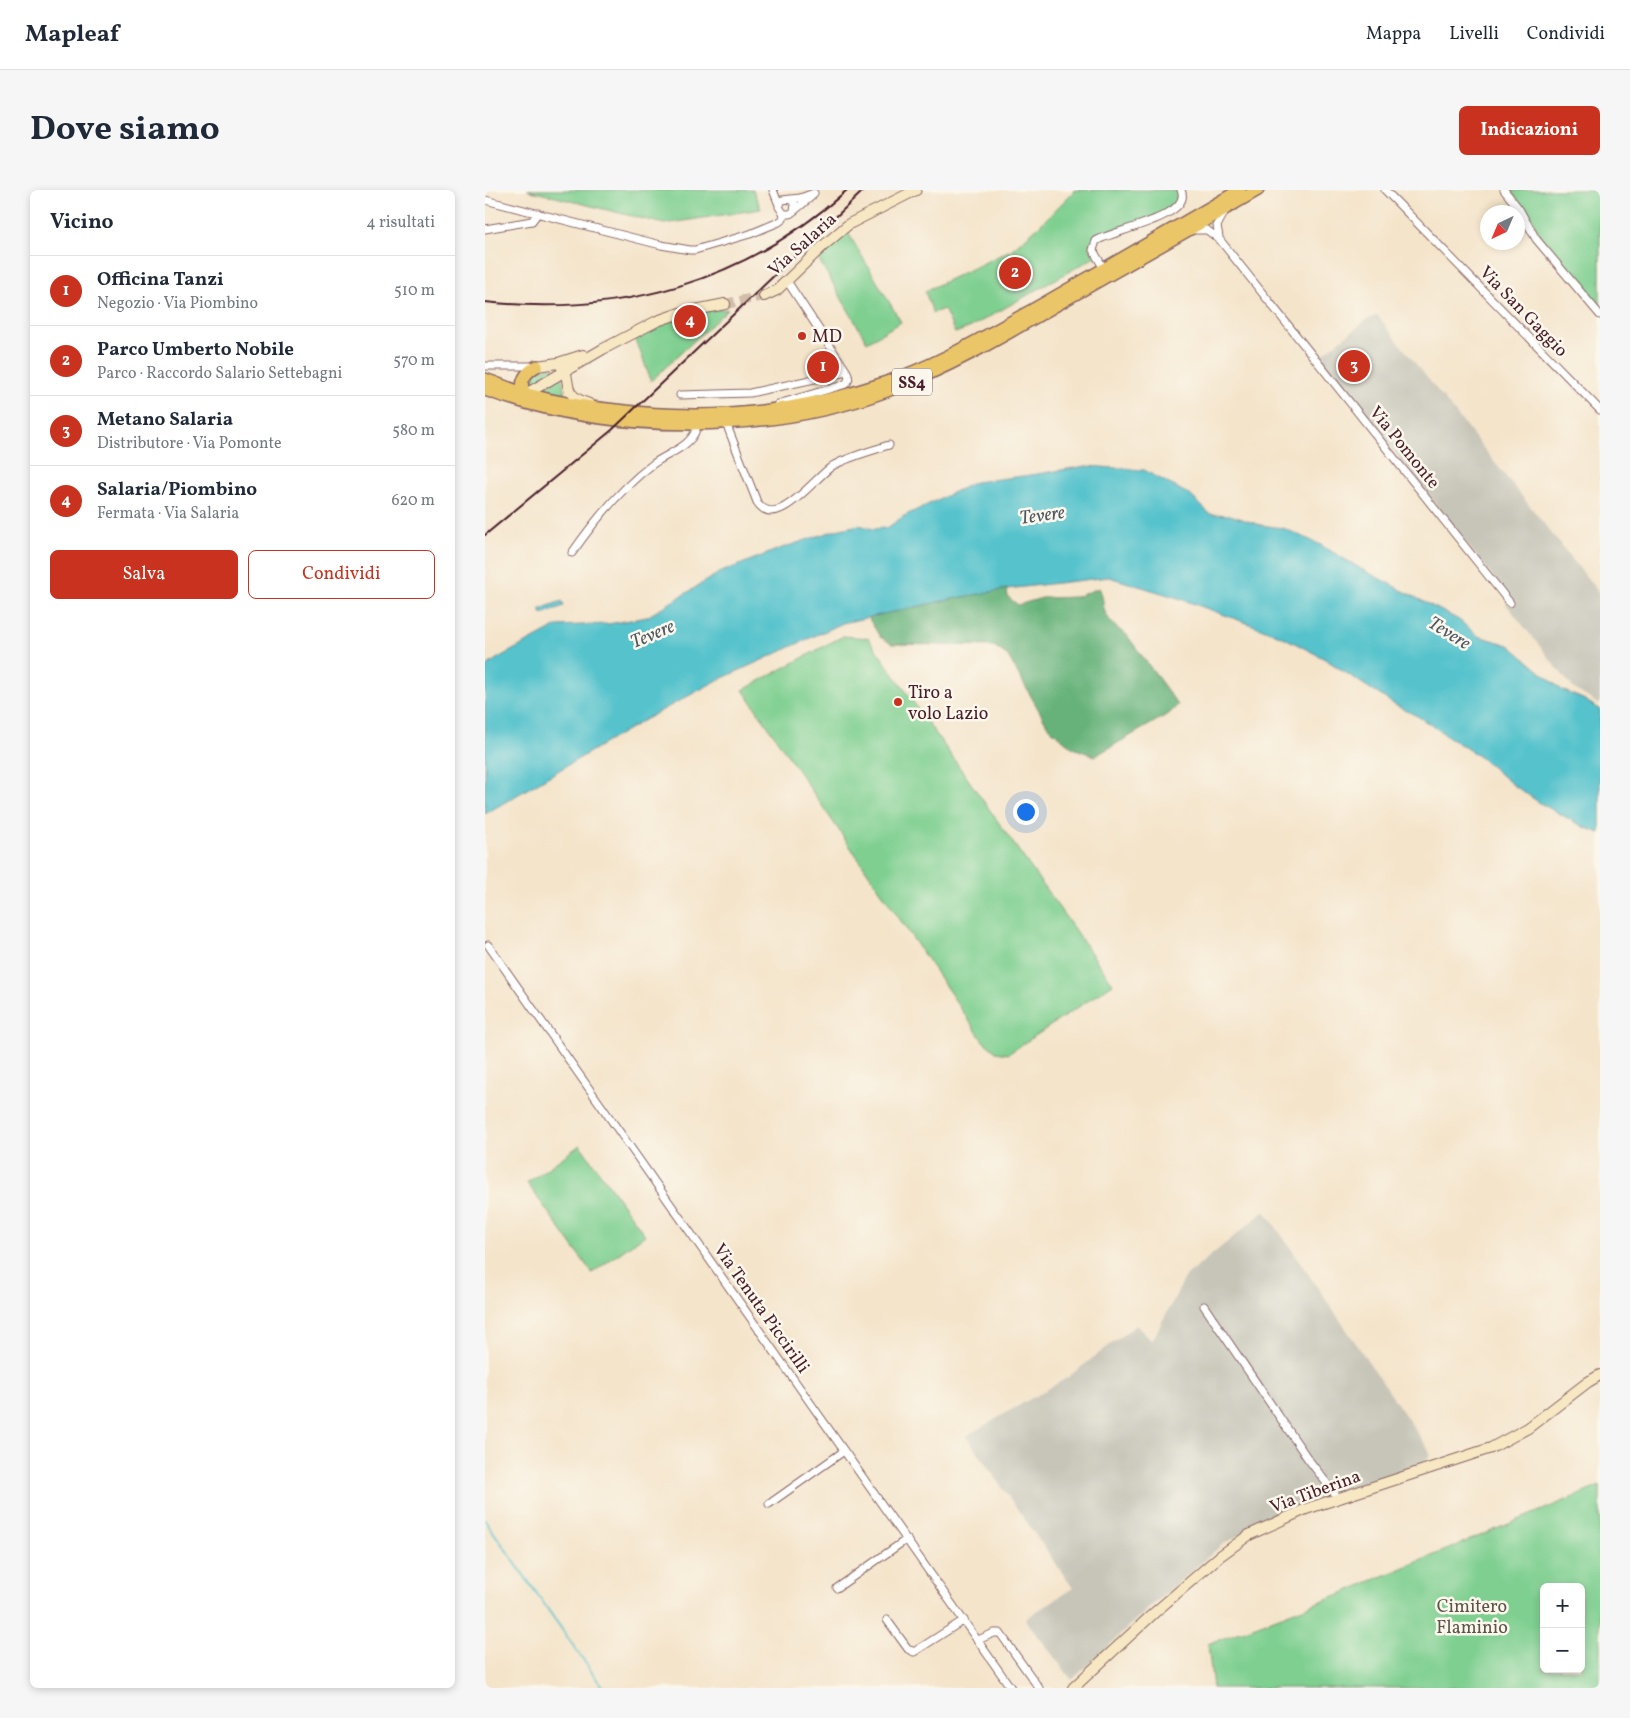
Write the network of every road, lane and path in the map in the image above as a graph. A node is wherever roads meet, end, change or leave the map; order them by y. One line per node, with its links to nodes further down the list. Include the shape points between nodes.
1 (773, 190): 12 (street)
2 (777, 190): 10 (street)
3 (1181, 190): 20 (street, via 1183,200 1173,210 1094,243 1093,250)
4 (1240, 190): 20 (main road, SS4)
5 (1257, 190): 13 (main road, SS4)
6 (1385, 190): 34 (street, Via San Gaggio)
7 (1504, 190): 24 (street, via 1536,239)
8 (912, 191): 21 (main road, Via Salaria, via 849,224)
9 (816, 192): 10 (street); 14 (street)
10 (789, 199): 12 (street, via 782,200); 14 (street, via 795,204)
11 (485, 200): 15 (street)
12 (779, 205): 16 (street)
13 (1228, 207): 18 (main road, SS4); 19 (street, via 1217,226)
14 (794, 211): 16 (street)
15 (538, 213): 16 (street, via 661,245 695,250 775,224 783,219); 17 (street, via 532,221)
16 (784, 214)
17 (485, 229)
18 (1187, 231): 19 (street, Via Pomonte, via 1207,230); 36 (main road, SS4, via 977,351 907,384 810,412)
19 (1220, 240): 40 (street, Via Pomonte)
20 (1104, 268): 35 (main road, SS4, via 929,365 859,391)
21 (787, 281): 22 (main road, Via Salaria, via 776,292); 28 (street)
22 (765, 296)
23 (725, 304): 27 (main road, via 669,316)
24 (1600, 315)
25 (485, 366): 26 (street)
26 (537, 366): 27 (main road); 32 (main road, via 523,381)
27 (561, 366): 32 (main road); 33 (main road, via 572,396)
28 (847, 372): 31 (street, via 750,393); 35 (street, via 845,385 774,404)
29 (485, 379): 32 (main road, SS4)
30 (485, 390): 32 (main road, SS4)
31 (680, 395)
32 (524, 398): 33 (main road, SS4); 37 (main road, SS4, via 570,413)
33 (606, 409): 35 (main road, SS4, via 685,416)
34 (1600, 410)
35 (764, 411)
36 (726, 423): 37 (main road, SS4); 38 (street, via 757,502 769,510 778,510 798,498 836,464)
37 (697, 424): 39 (street, via 691,439 637,478 609,505)
38 (889, 445)
39 (572, 553)
40 (1510, 603)
41 (488, 945): 44 (street, Via Tenuta Piccirilli)
42 (1204, 1306): 45 (street, via 1308,1459)
43 (1600, 1375): 45 (main road, Via Tiberina, via 1528,1428 1491,1448)
44 (844, 1451): 46 (street); 47 (street, Via Tenuta Piccirilli)
45 (1339, 1498): 54 (main road, Via Tiberina, via 1286,1517 1231,1547)
46 (769, 1504)
47 (907, 1539): 48 (street); 50 (street, Via Tenuta Piccirilli)
48 (837, 1588)
49 (887, 1620): 50 (street, via 908,1649 914,1652)
50 (964, 1620): 51 (street, Via Tenuta Piccirilli)
51 (978, 1640): 52 (street, Via Tenuta Piccirilli); 53 (street, via 999,1633)
52 (1011, 1688)
53 (1039, 1688)
54 (1073, 1688)

